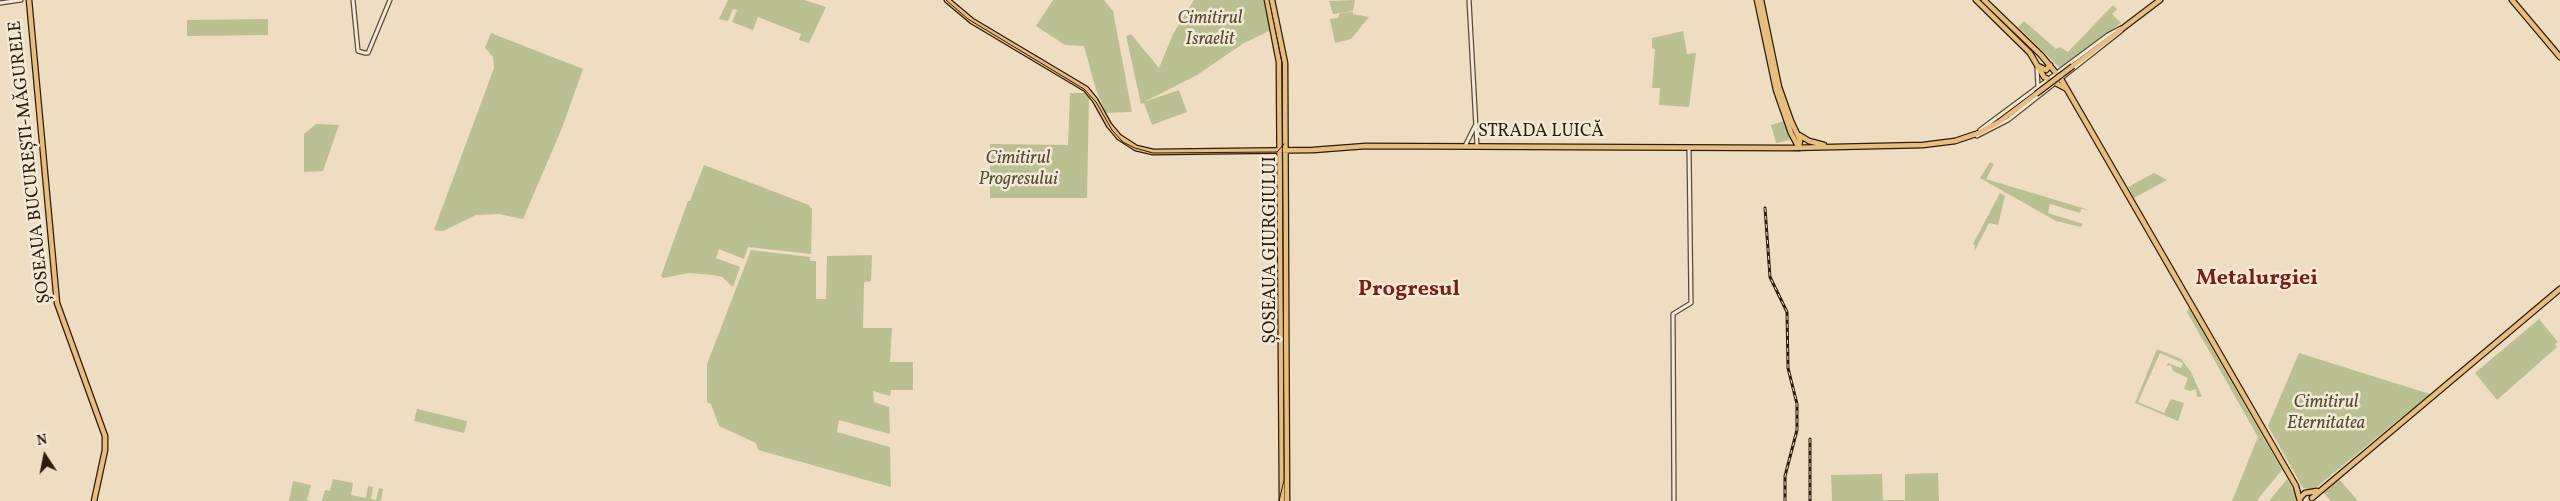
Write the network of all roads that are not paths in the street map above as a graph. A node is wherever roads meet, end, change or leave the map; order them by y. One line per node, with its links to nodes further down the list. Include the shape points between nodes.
1 (21, 0): 15 (street)
2 (29, 0): 43 (main road, ȘOSEAUA BUCUREȘTI-MĂGURELE, via 57,303 105,433 105,450)
3 (353, 0): 4 (street, via 358,51 368,53)
4 (390, 0)
5 (947, 0): 37 (main road, STRADA LUICĂ, via 972,21 1086,89 1115,133 1142,150)
6 (1266, 0): 37 (main road, ȘOSEAUA GIURGIULUI, via 1279,59)
7 (1272, 0): 37 (main road, ȘOSEAUA GIURGIULUI, via 1284,60)
8 (1469, 0): 28 (street)
9 (1757, 0): 21 (main road)
10 (1761, 0): 21 (main road)
11 (1976, 0): 19 (main road, via 2025,47)
12 (1984, 0): 18 (main road)
13 (2160, 0): 16 (main road)
14 (2512, 0): 17 (main road)
15 (0, 2)
16 (2123, 28): 22 (street, via 2108,35); 23 (street); 30 (main road, bridge, via 1999,122)
17 (2560, 57)
18 (2043, 58): 19 (main road, via 2037,58); 20 (main road)
19 (2037, 65): 20 (main road, via 2045,70); 24 (main road); 26 (street)
20 (2050, 65): 22 (main road)
21 (1773, 69): 29 (main road)
22 (2057, 74): 23 (main road); 24 (street)
23 (2063, 77): 25 (street); 27 (main road)
24 (2048, 80): 25 (main road); 26 (street)
25 (2056, 83): 27 (main road); 30 (street, via 2003,123)
26 (2037, 88): 30 (street)
27 (2069, 93): 40 (main road)
28 (1475, 125): 31 (street); 32 (street)
29 (1792, 130): 33 (main road, via 1809,141); 35 (main road); 36 (main road, via 1801,142)
30 (1972, 136): 33 (main road, via 1929,144)
31 (1465, 146): 32 (main road, STRADA LUICĂ); 37 (main road, STRADA LUICĂ, via 1366,146)
32 (1477, 146): 34 (main road, STRADA LUICĂ)
33 (1840, 147): 36 (main road, STRADA LUICĂ)
34 (1689, 148): 35 (main road, STRADA LUICĂ); 46 (street, via 1690,303 1673,314)
35 (1789, 148): 36 (main road, STRADA LUICĂ)
36 (1799, 148)
37 (1283, 151): 39 (main road, ȘOSEAUA GIURGIULUI)
38 (2560, 289): 41 (main road, via 2319,491)
39 (1285, 480): 44 (main road, ȘOSEAUA GIURGIULUI); 45 (main road, ȘOSEAUA GIURGIULUI)
40 (2296, 486): 41 (main road); 42 (main road)
41 (2309, 496): 42 (main road)
42 (2300, 499)
43 (94, 501)
44 (1282, 501)
45 (1287, 501)
46 (1674, 501)

